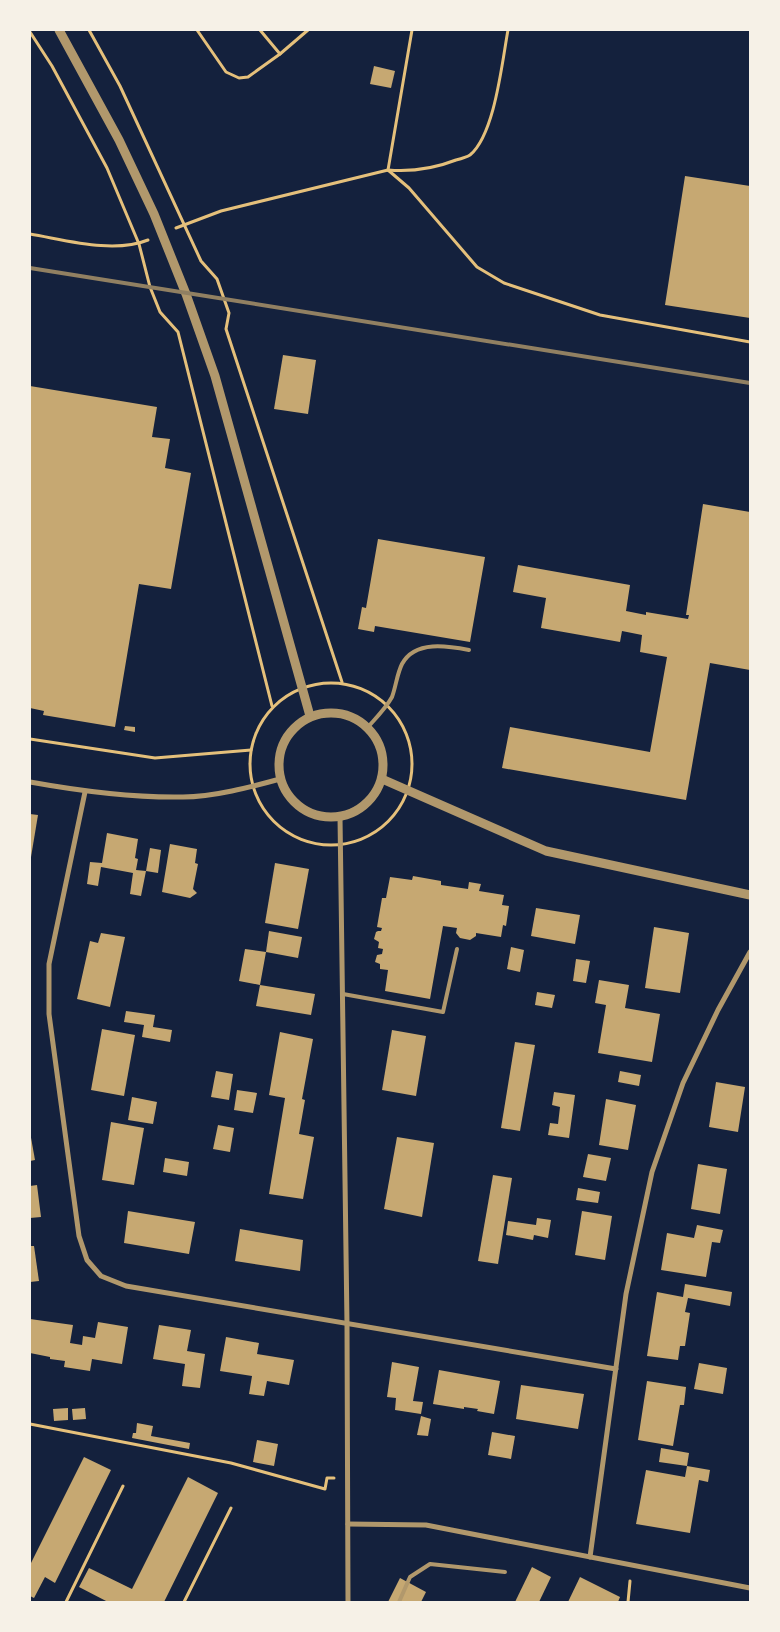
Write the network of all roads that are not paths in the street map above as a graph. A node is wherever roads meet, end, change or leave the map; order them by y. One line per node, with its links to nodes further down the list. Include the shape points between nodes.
1 (59, 30): 3 (street, via 154,214 186,294 215,376)
2 (469, 650): 4 (lane, via 442,645 412,653 402,663 392,696)
3 (310, 716): 4 (street, via 327,712 344,714); 5 (street, via 286,738 280,753)
4 (368, 727): 6 (street, via 381,749)
5 (280, 779): 8 (street, via 184,798); 9 (street, via 291,800 305,811 322,817)
6 (382, 779): 9 (street, via 371,800 357,811); 10 (street, via 546,851)
7 (30, 782): 8 (street)
8 (85, 792): 14 (street, via 49,964 49,1014 79,1236 87,1260 101,1276 126,1286)
9 (340, 817): 13 (street)
10 (750, 895)
11 (457, 949): 13 (lane, via 443,1012)
12 (750, 952): 15 (street, via 683,1083 652,1172 626,1294)
13 (344, 994): 14 (street)
14 (347, 1324): 15 (street); 16 (street)
15 (616, 1368): 17 (street)
16 (348, 1524): 17 (street, via 426,1525); 20 (street)
17 (590, 1557): 19 (street)
18 (505, 1572): 21 (lane, via 430,1564 410,1577)
19 (750, 1588)
20 (348, 1602)
21 (399, 1602)

